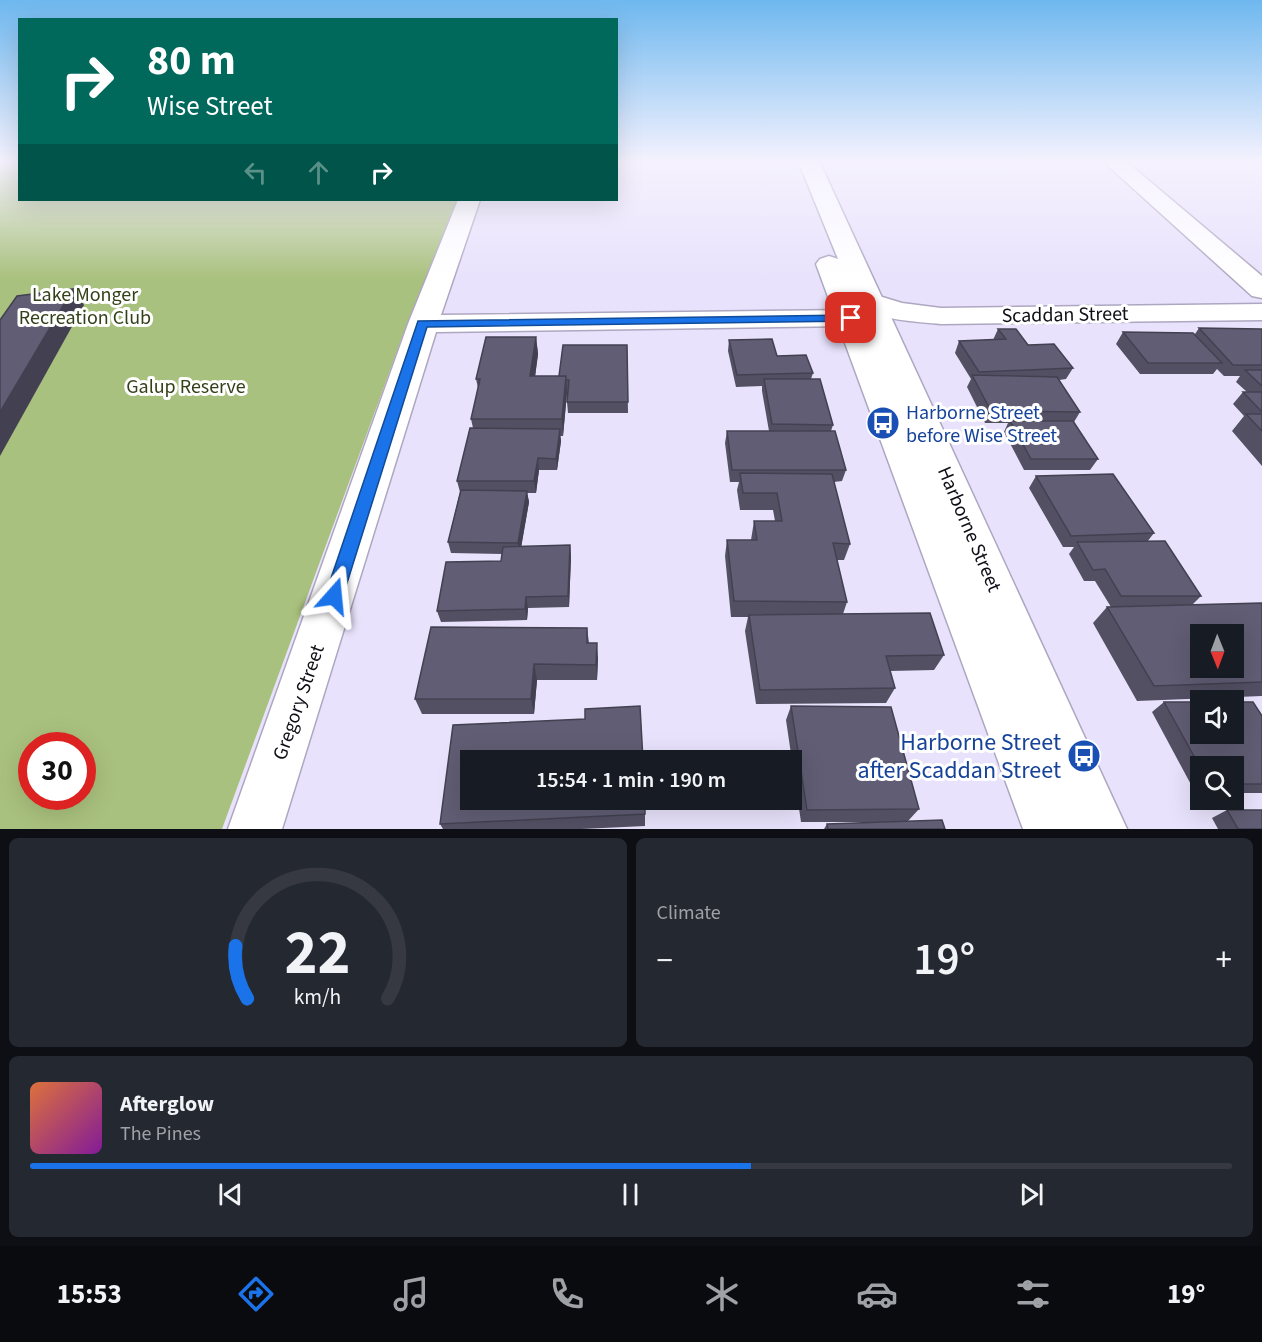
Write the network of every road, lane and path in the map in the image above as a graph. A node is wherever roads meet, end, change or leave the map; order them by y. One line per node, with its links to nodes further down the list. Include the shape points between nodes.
1 (469, 202): 8 (street, Gregory Street)
2 (811, 202): 6 (street, Harborne Street)
3 (822, 202): 6 (street, Harborne Street)
4 (1160, 202): 5 (street)
5 (1262, 290)
6 (860, 310): 7 (street, Scaddan Street, via 941,316); 8 (street); 10 (street, Harborne Street); 11 (street, Harborne Street)
7 (1262, 312)
8 (422, 324): 9 (street, Gregory Street)
9 (255, 829)
10 (1050, 829)
11 (1100, 829)

